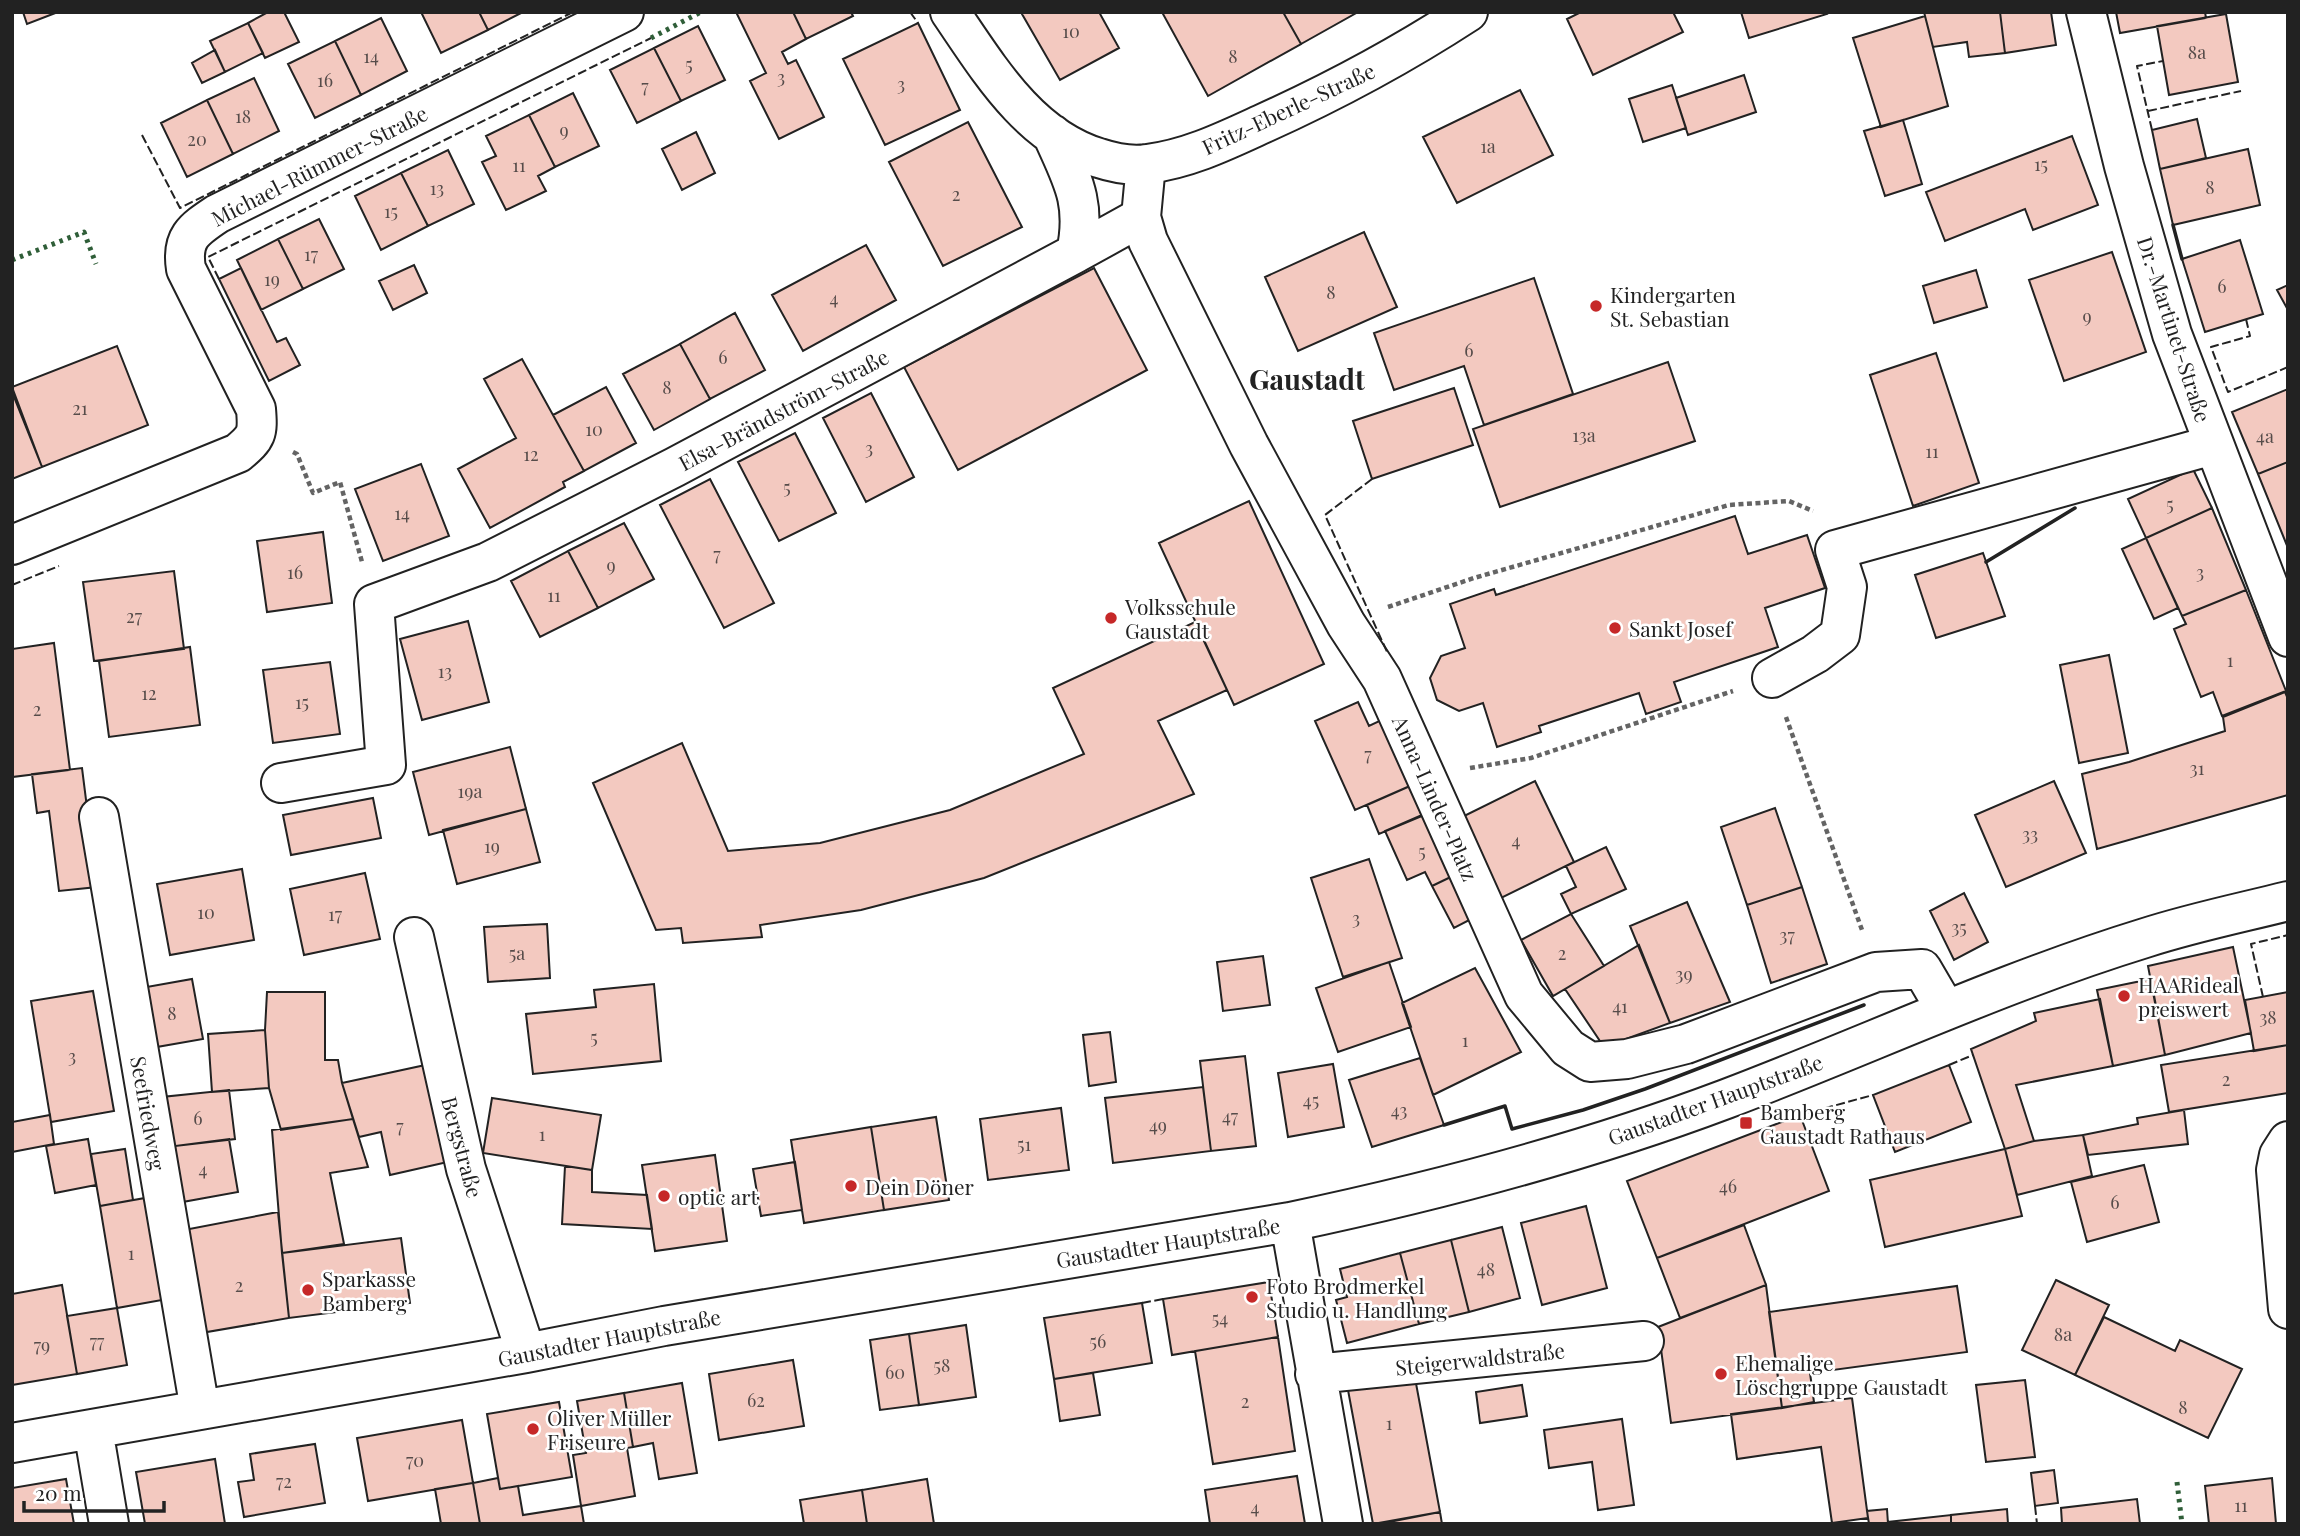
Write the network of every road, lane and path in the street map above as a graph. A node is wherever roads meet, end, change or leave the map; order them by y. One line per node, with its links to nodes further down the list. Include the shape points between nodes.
1 (624, 12): 11 (street, Michael-Rümmer-Straße, via 198,227 186,240 186,269 257,409 253,440 238,453)
2 (950, 12): 5 (street, Fritz-Eberle-Straße, via 996,79)
3 (1468, 12): 6 (street, Fritz-Eberle-Straße, via 1357,78 1280,116 1202,151)
4 (2086, 12): 9 (street, Dr.-Martinet-Straße, via 2172,334)
5 (1052, 134): 6 (street, Fritz-Eberle-Straße, via 1098,158); 8 (street, via 1079,205)
6 (1146, 164): 7 (street, Anna-Linder-Platz)
7 (1141, 216): 8 (street, Elsa-Brändström-Straße); 14 (street, Anna-Linder-Platz, via 1148,241 1250,445)
8 (1076, 253): 13 (street, Elsa-Brändström-Straße, via 488,562)
9 (2213, 446): 12 (street); 15 (street, Dr.-Martinet-Straße)
10 (297, 454): 13 (path, via 313,493 340,482)
11 (12, 545)
12 (1835, 550): 14 (path, via 1821,515 1789,501 1729,505 1474,578); 16 (street, via 1847,587 1840,635)
13 (374, 604): 18 (street, via 386,765)
14 (1346, 624): 17 (street, Anna-Linder-Platz, via 1382,679)
15 (2288, 637)
16 (1772, 678): 17 (path, via 1531,758); 22 (path)
17 (1428, 778): 22 (street, Anna-Linder-Platz, via 1524,995 1568,1048 1590,1062 1627,1059 1686,1044)
18 (281, 783)
19 (99, 817): 30 (street, Seefriedweg)
20 (2288, 901): 23 (street, Gaustadter Hauptstraße, via 2146,937)
21 (414, 937): 28 (street, Bergstraße, via 466,1169)
22 (1876, 972): 23 (street, Anna-Linder-Platz, via 1922,969)
23 (1946, 1010): 25 (street, Gaustadter Hauptstraße, via 1725,1099 1613,1138 1384,1203)
24 (2288, 1141): 26 (street, via 2276,1170)
25 (1290, 1223): 28 (street, Gaustadter Hauptstraße, via 806,1301); 29 (street)
26 (2288, 1308)
27 (1644, 1341): 29 (street, Steigerwaldstraße)
28 (526, 1353): 30 (street, Gaustadter Hauptstraße)
29 (1315, 1374): 34 (street)
30 (200, 1410): 31 (street, Gaustadter Hauptstraße)
31 (93, 1429): 32 (street, Gaustadter Hauptstraße); 33 (street)
32 (12, 1443)
33 (109, 1524)
34 (1343, 1524)

